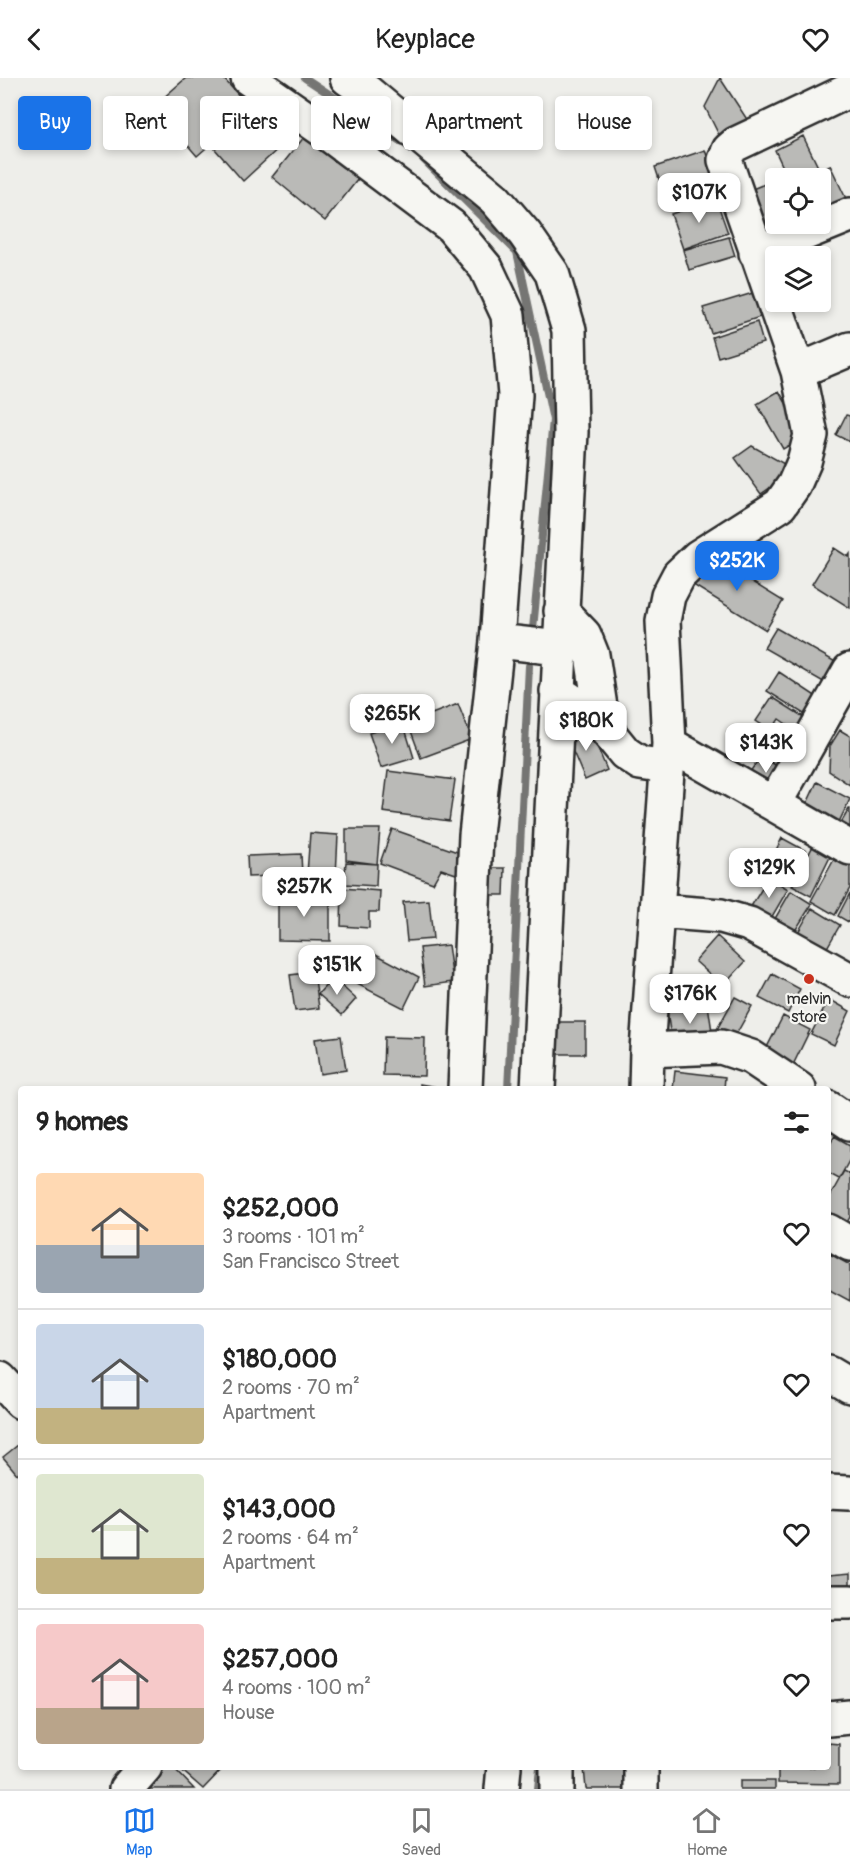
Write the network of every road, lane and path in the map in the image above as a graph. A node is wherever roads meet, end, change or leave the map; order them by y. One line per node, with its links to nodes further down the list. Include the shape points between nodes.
1 (248, 78): 9 (street, via 451,226 486,268 508,315 515,395)
2 (347, 78): 8 (street, via 495,199 552,273 569,330 571,432)
3 (850, 90): 5 (street, via 729,150 725,160)
4 (850, 215): 5 (street)
5 (756, 253): 7 (street)
6 (850, 349): 7 (street)
7 (798, 371): 14 (street, via 811,435 794,485 780,505 698,557 679,575 668,596 663,621)
8 (561, 611): 10 (street); 13 (street, via 584,635 592,655)
9 (497, 641): 10 (street); 20 (street, via 476,836)
10 (559, 648): 12 (street)
11 (850, 670): 15 (street)
12 (557, 691): 13 (street); 21 (street)
13 (603, 726): 14 (street, via 625,753 640,763)
14 (668, 755): 15 (street); 17 (street)
15 (774, 804): 16 (street)
16 (850, 848)
17 (657, 911): 18 (street, via 721,916 749,924); 19 (street)
18 (850, 980)
19 (647, 1050): 22 (street); 23 (street, via 721,1047 751,1057)
20 (465, 1086)
21 (538, 1086)
22 (646, 1086)
23 (794, 1086)
24 (831, 1110): 25 (street)
25 (850, 1123)
26 (831, 1233): 27 (street)
27 (850, 1244)
28 (831, 1375): 30 (street)
29 (0, 1379): 31 (street)
30 (850, 1386)
31 (18, 1399)
32 (831, 1492): 33 (street)
33 (850, 1492): 34 (street)
34 (850, 1502)
35 (831, 1602): 36 (street)
36 (850, 1602)
37 (850, 1717): 38 (street)
38 (831, 1719)
39 (142, 1770): 43 (street)
40 (504, 1770): 44 (street)
41 (557, 1770): 45 (street)
42 (641, 1770): 46 (street)
43 (126, 1789)
44 (502, 1789)
45 (557, 1789)
46 (641, 1789)

